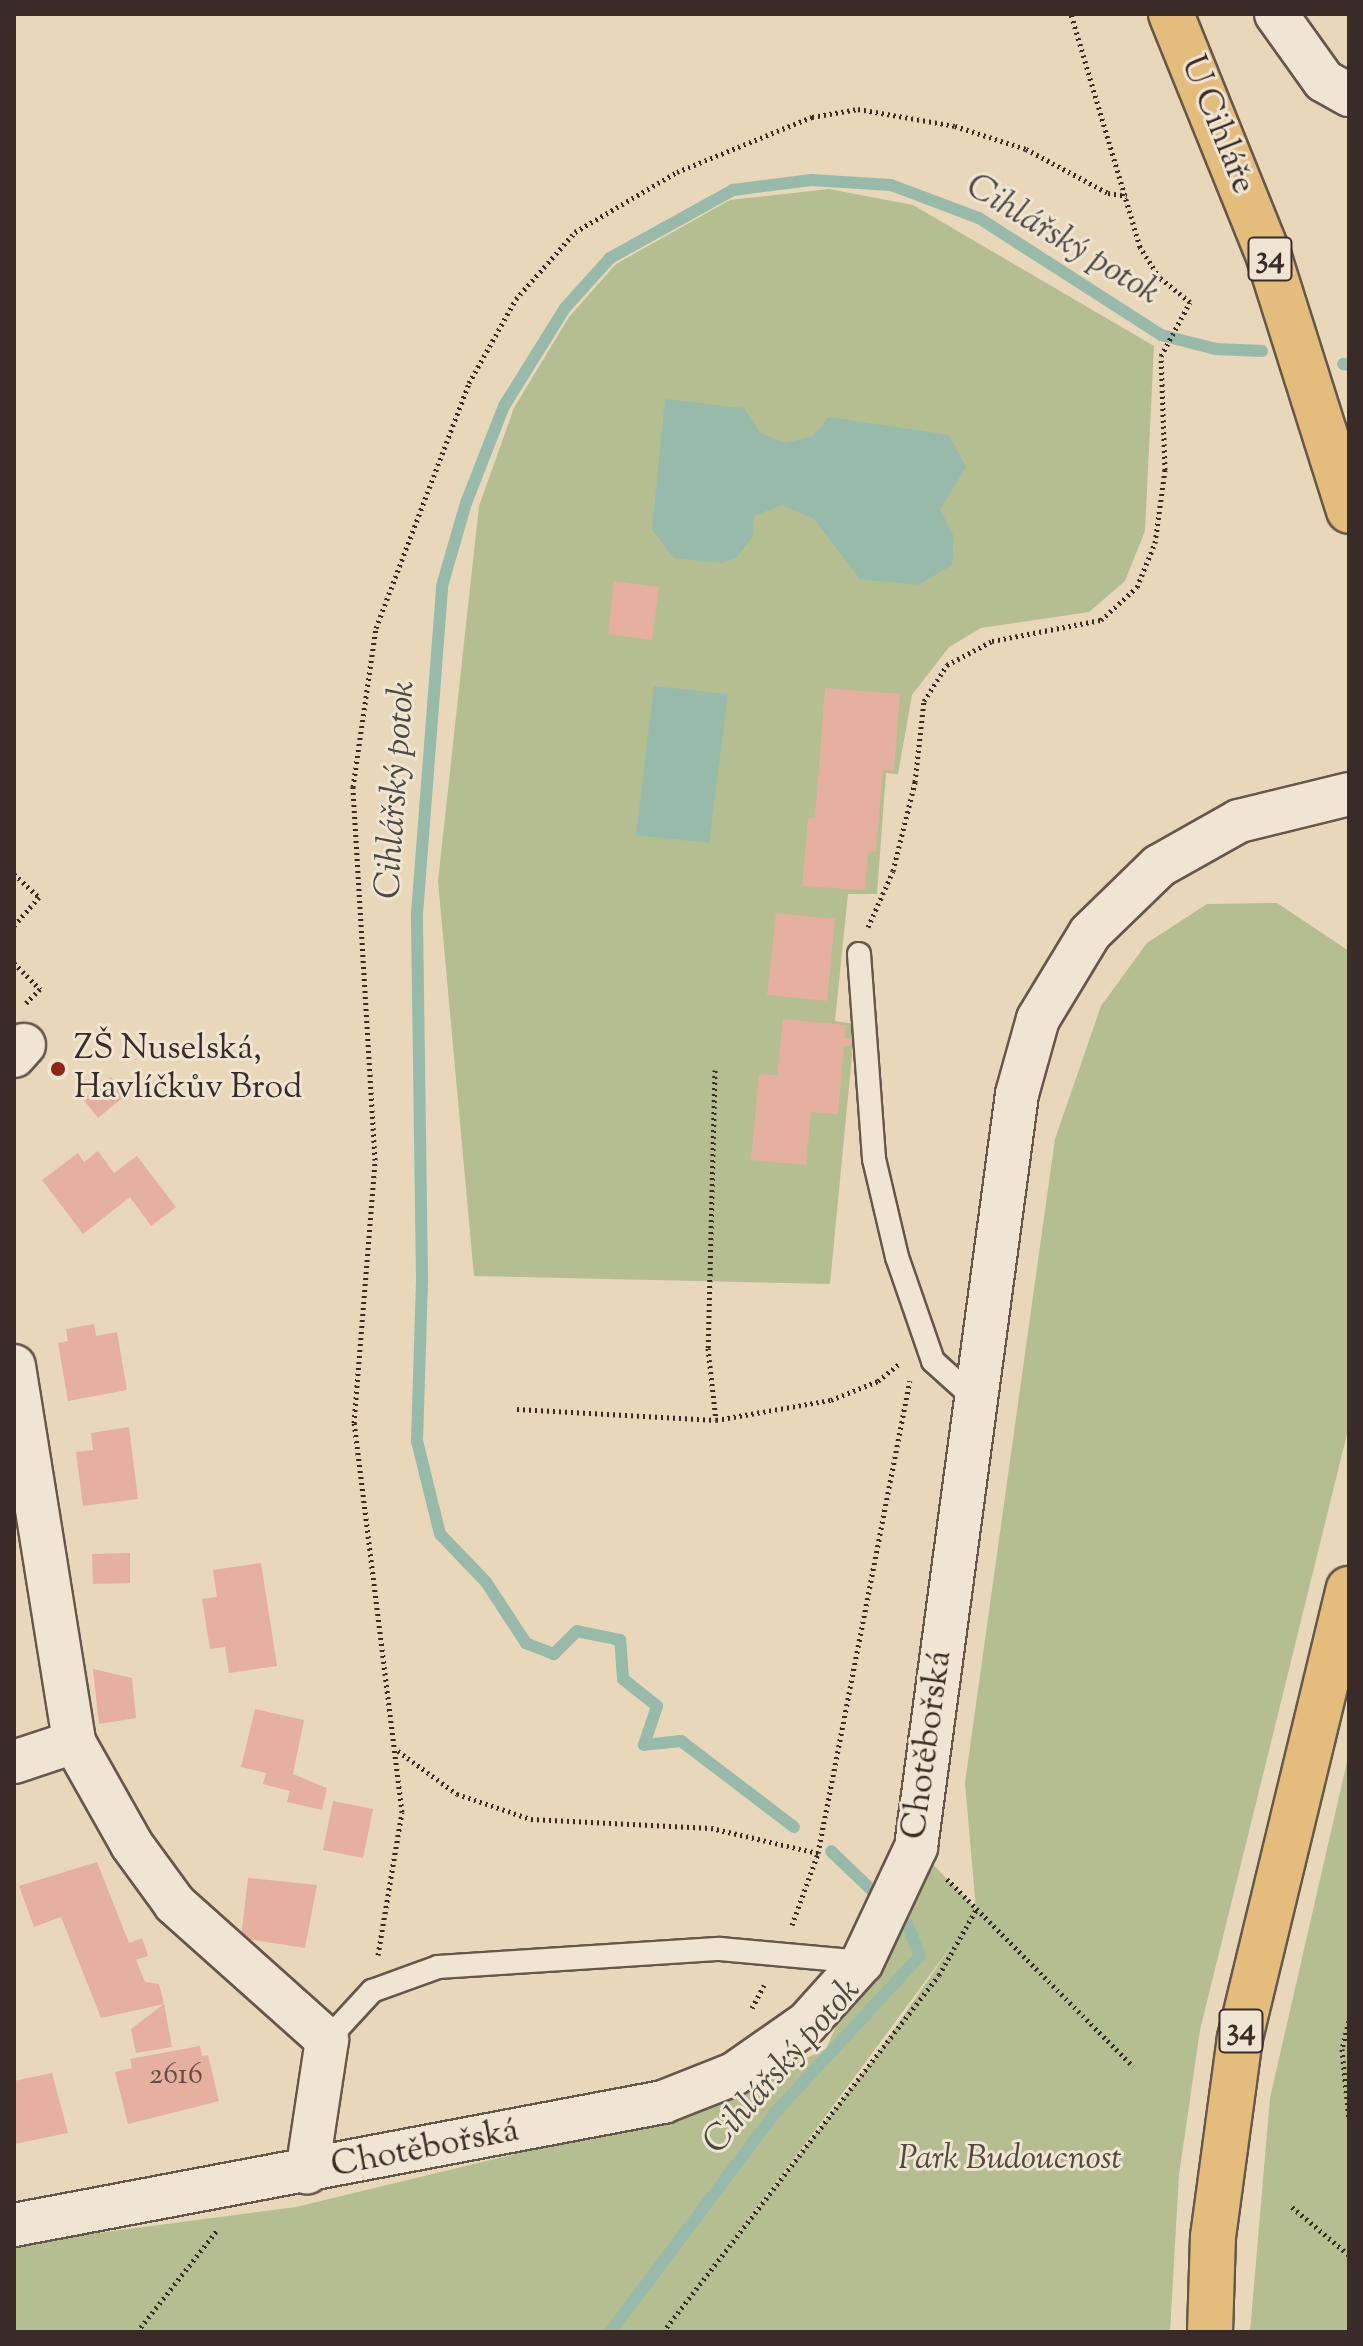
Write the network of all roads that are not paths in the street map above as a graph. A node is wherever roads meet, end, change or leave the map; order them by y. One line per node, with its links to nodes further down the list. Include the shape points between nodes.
1 (1171, 14): 4 (main road, U Cihláře / 34, via 1269,257)
2 (1276, 14): 3 (street)
3 (1341, 83)
4 (1349, 511)
5 (1349, 794): 8 (street, Chotěbořská, via 1269,810 1182,850 1113,908 1053,987 1022,1068)
6 (859, 954): 8 (lane, via 874,1159 920,1337 933,1361)
7 (14, 1366): 10 (street)
8 (974, 1398): 12 (street, Chotěbořská, via 916,1847 903,1885)
9 (1349, 1589): 16 (main road, 34, via 1230,2091 1213,2237)
10 (74, 1742): 11 (street); 13 (street, via 132,1845 175,1904)
11 (14, 1762)
12 (869, 1949): 13 (lane, via 781,1956 720,1949 638,1951 438,1967 372,1991); 14 (street, Chotěbořská, via 807,2023 734,2074 691,2091)
13 (327, 2040): 14 (street)
14 (307, 2172): 15 (street, Chotěbořská)
15 (14, 2225)
16 (1210, 2332)

